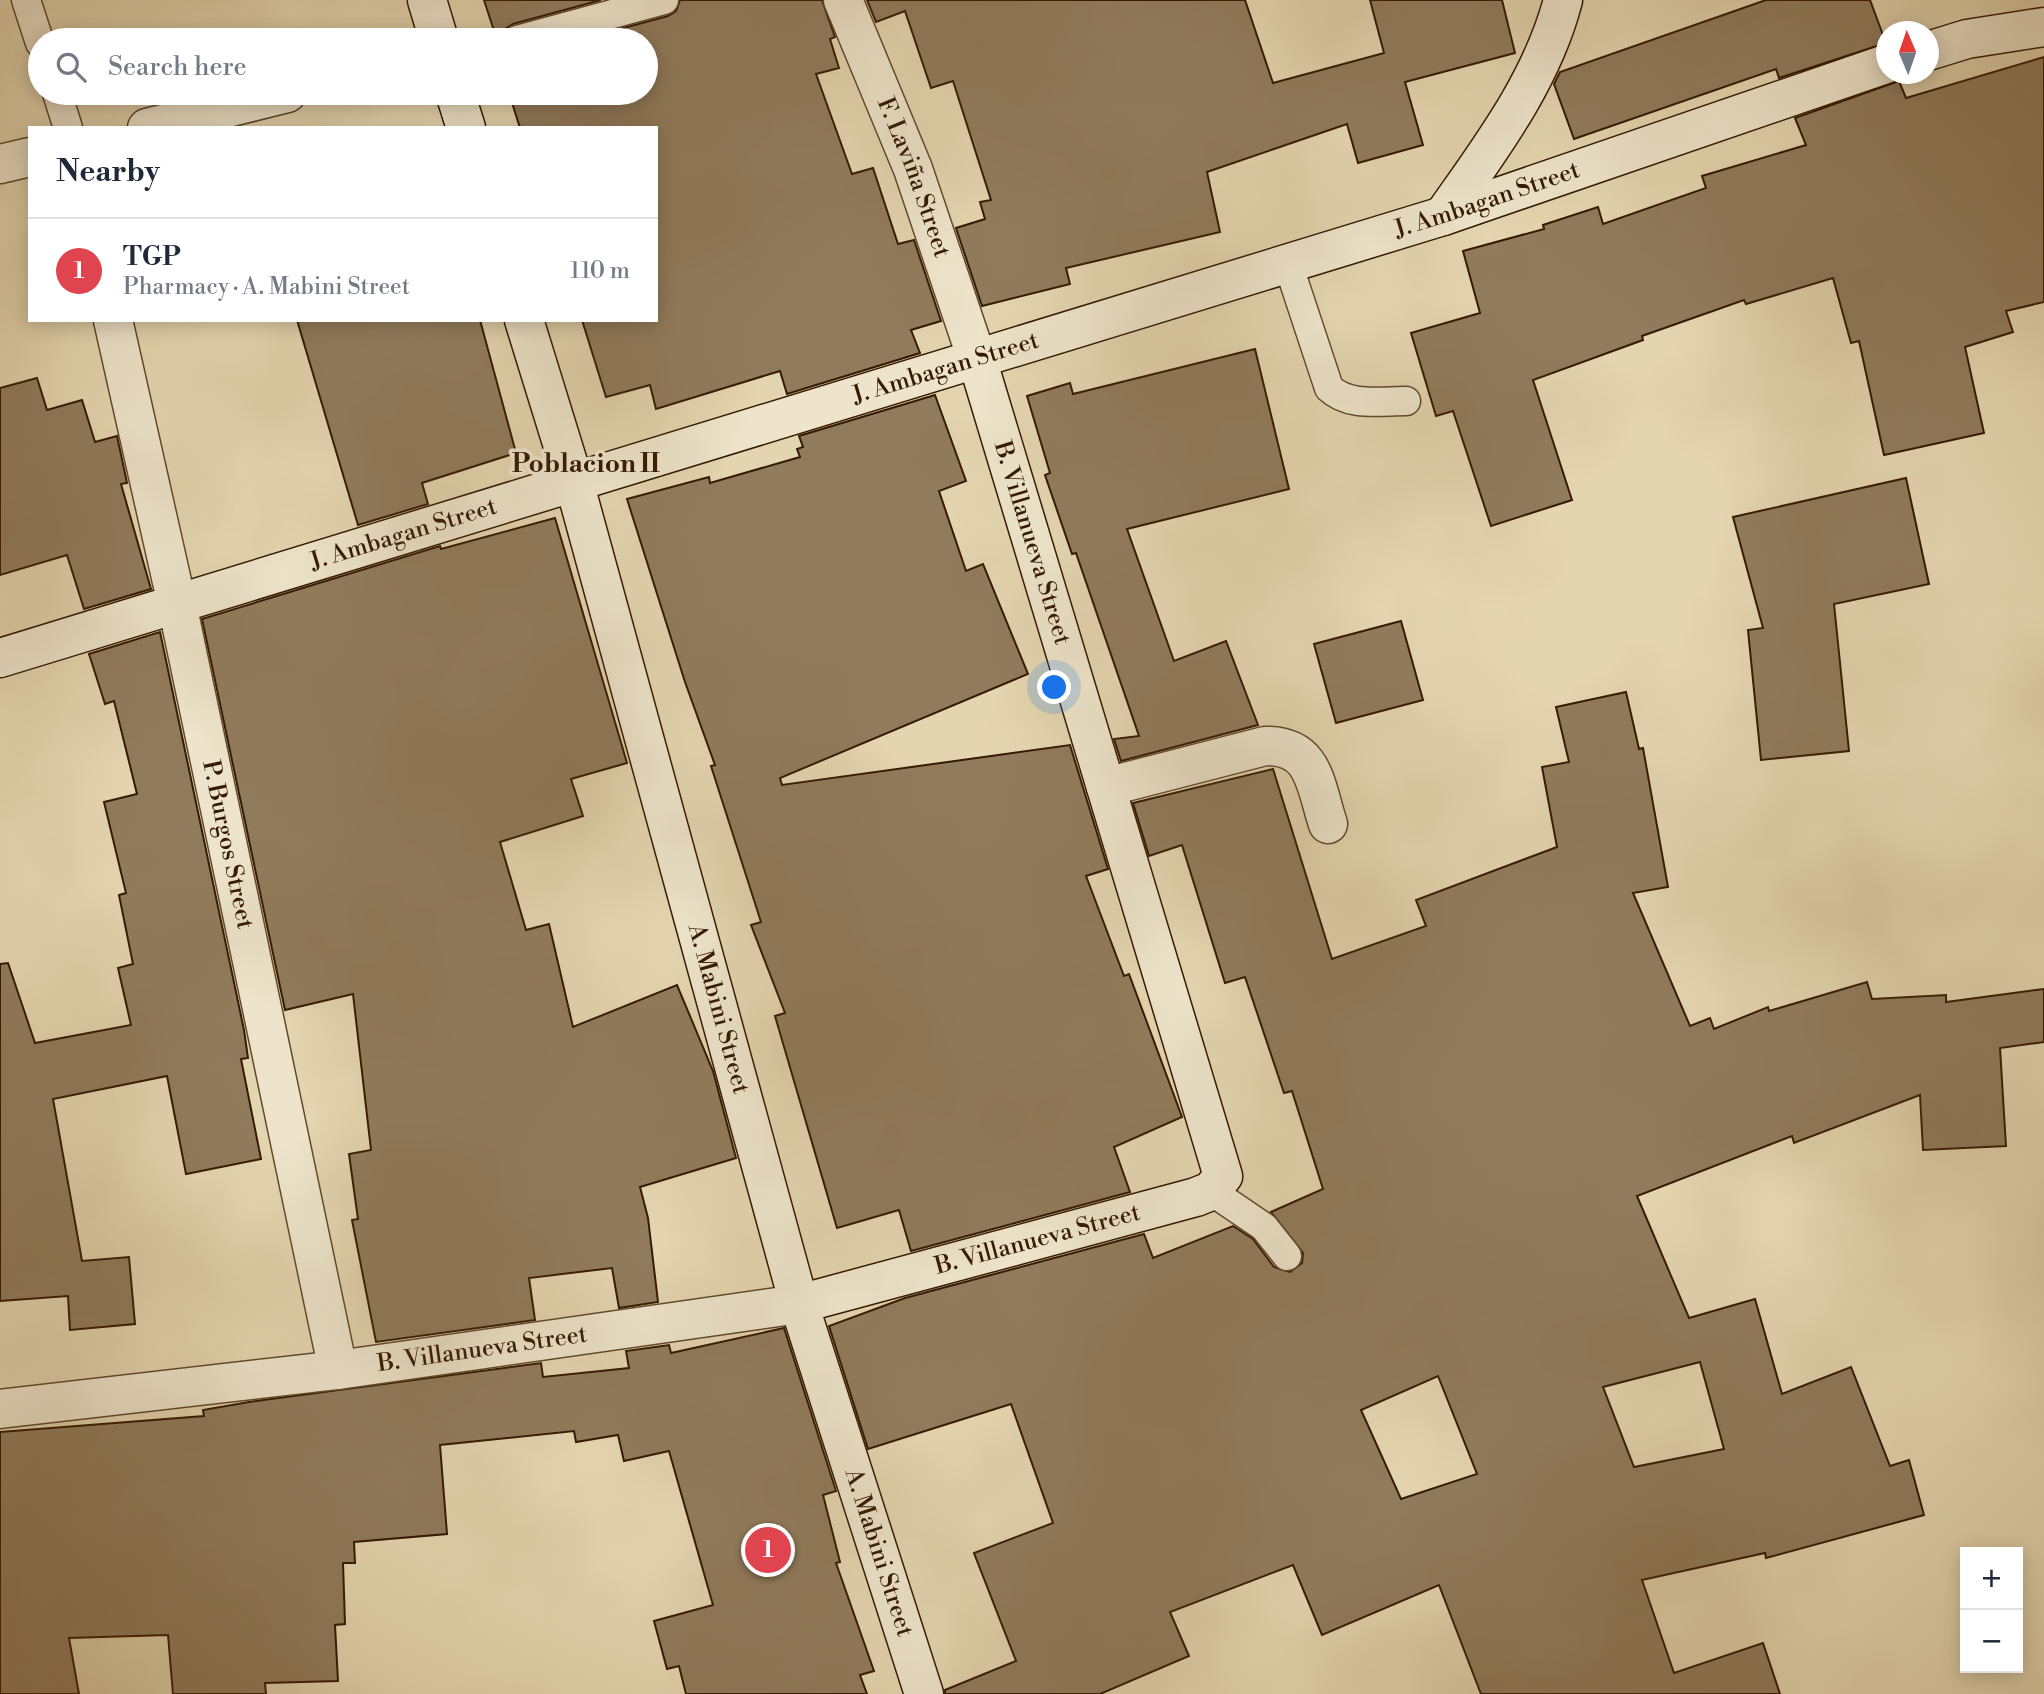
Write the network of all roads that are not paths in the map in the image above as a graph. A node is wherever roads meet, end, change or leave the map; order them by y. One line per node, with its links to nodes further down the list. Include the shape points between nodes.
1 (26, 0): 7 (lane)
2 (427, 0): 8 (street)
3 (664, 0): 9 (lane)
4 (843, 0): 24 (street, F. Laviña Street, via 913,169)
5 (1563, 0): 20 (street, via 1555,31 1506,127)
6 (2044, 27): 10 (street)
7 (35, 28)
8 (435, 28)
9 (561, 28)
10 (1939, 48)
11 (1876, 67): 20 (street, J. Ambagan Street)
12 (61, 105): 15 (lane)
13 (239, 105): 16 (street)
14 (459, 105): 17 (street)
15 (67, 126)
16 (155, 126)
17 (465, 126)
18 (28, 157): 19 (street)
19 (0, 164)
20 (1443, 216): 21 (street, J. Ambagan Street)
21 (1288, 264): 24 (street, J. Ambagan Street); 25 (lane, via 1329,388 1356,401)
22 (113, 322): 27 (street, P. Burgos Street)
23 (525, 322): 26 (street, A. Mabini Street)
24 (977, 359): 26 (street, J. Ambagan Street); 29 (street, B. Villanueva Street)
25 (1406, 401)
26 (574, 482): 27 (street, J. Ambagan Street); 33 (street, A. Mabini Street)
27 (177, 604): 28 (street, J. Ambagan Street); 34 (street, P. Burgos Street)
28 (0, 658)
29 (1106, 787): 30 (street, via 1265,746 1284,746 1309,764); 31 (street, B. Villanueva Street, via 1223,1176)
30 (1328, 824)
31 (1211, 1191): 32 (lane, via 1264,1227); 33 (street, B. Villanueva Street)
32 (1287, 1256)
33 (799, 1304): 34 (street, B. Villanueva Street); 36 (street, A. Mabini Street)
34 (338, 1370): 35 (street, B. Villanueva Street)
35 (0, 1409)
36 (924, 1694)

